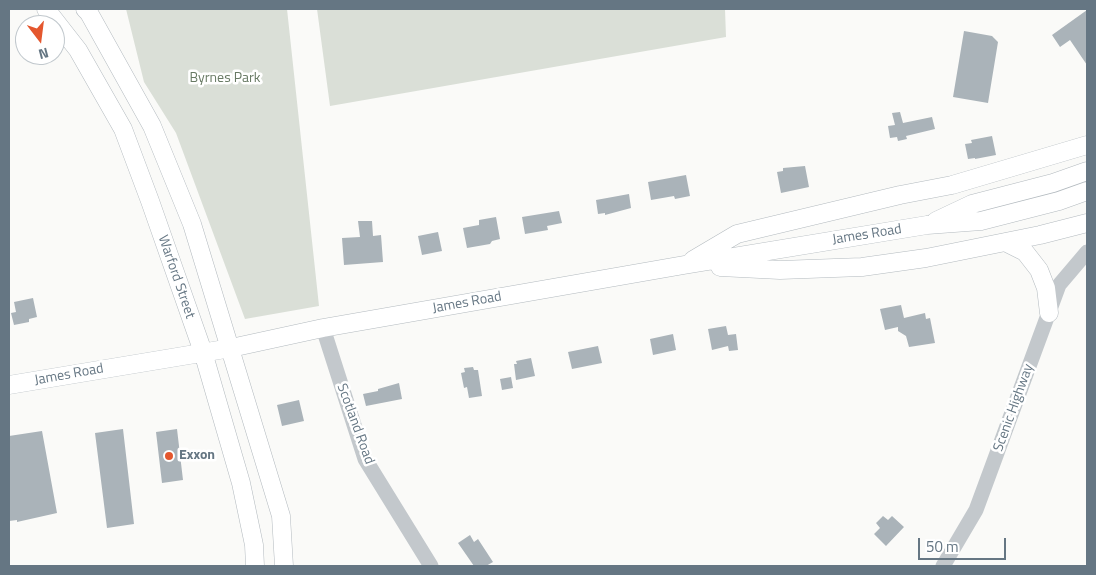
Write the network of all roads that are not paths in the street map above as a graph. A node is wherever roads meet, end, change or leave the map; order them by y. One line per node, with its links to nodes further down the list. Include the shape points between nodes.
1 (46, 9): 14 (main road, Warford Street, via 78,50 122,129)
2 (85, 9): 13 (main road, via 152,126 192,224)
3 (1087, 145): 10 (main road, via 952,185 737,234)
4 (1087, 171): 7 (main road, James Road, via 972,204)
5 (1087, 191): 7 (main road, James Road, via 981,221)
6 (1087, 223): 8 (main road)
7 (927, 225): 10 (main road, James Road)
8 (1005, 242): 10 (main road, via 862,267 780,270); 11 (main road, via 1025,252 1039,270 1046,288)
9 (1087, 252): 11 (street, Scenic Highway, via 1059,285)
10 (684, 265): 12 (main road, James Road)
11 (1049, 313): 19 (street, Scenic Highway, via 976,510)
12 (323, 328): 13 (main road, James Road); 18 (street, Scotland Road, via 365,459)
13 (231, 348): 14 (main road, James Road); 17 (main road, via 282,516)
14 (202, 352): 15 (main road, James Road); 16 (main road, Warford Street, via 241,483 254,545)
15 (9, 385)
16 (255, 566)
17 (284, 566)
18 (431, 566)
19 (943, 566)

